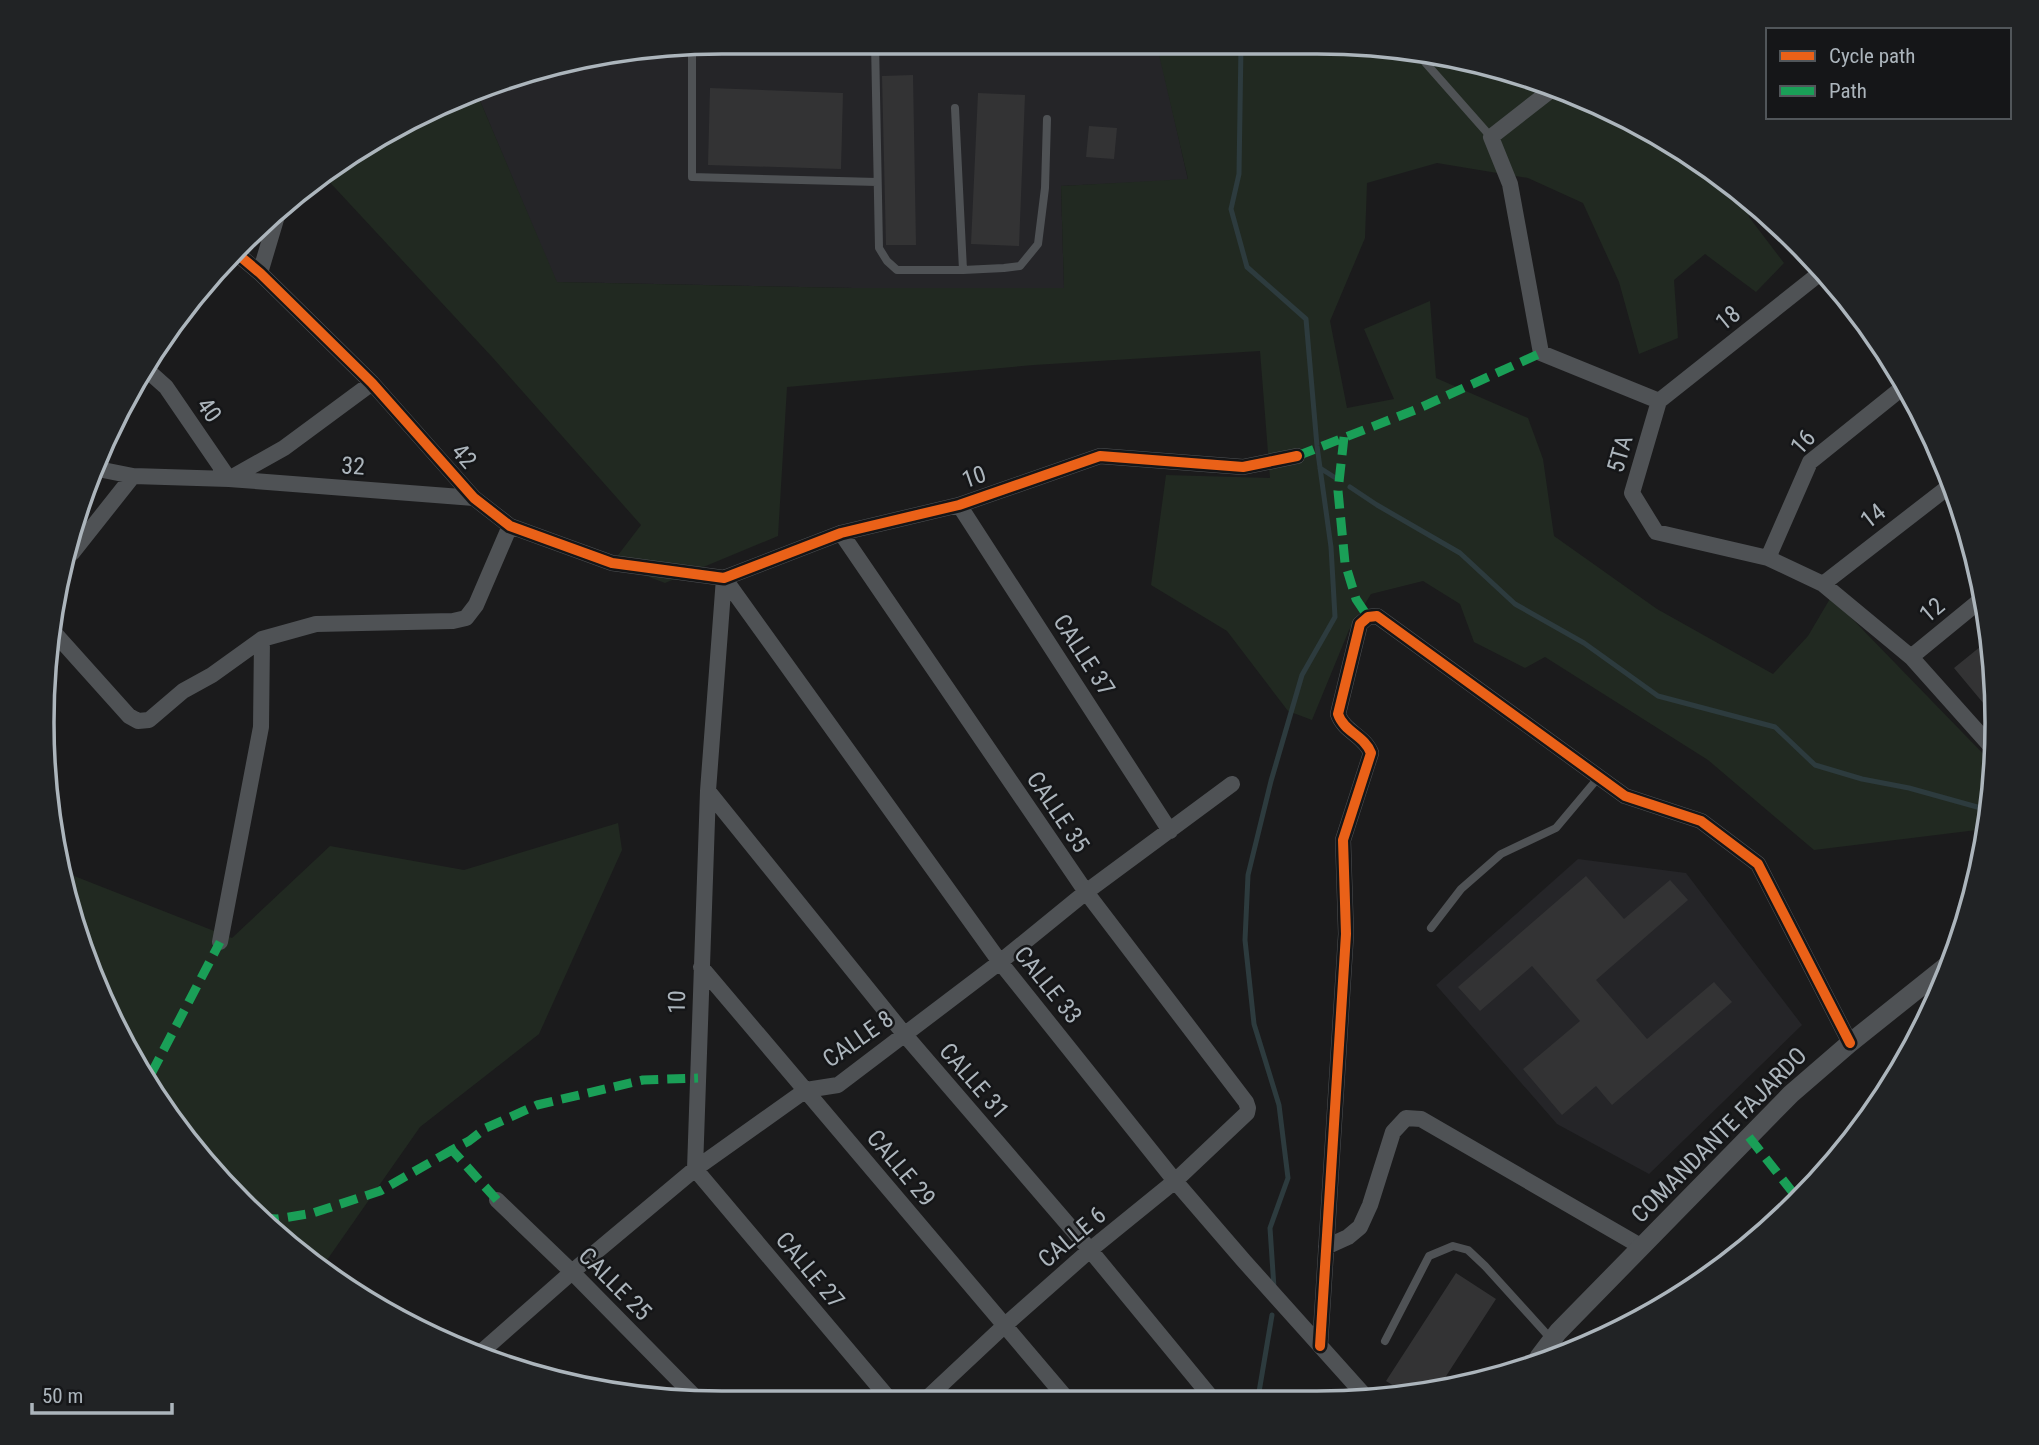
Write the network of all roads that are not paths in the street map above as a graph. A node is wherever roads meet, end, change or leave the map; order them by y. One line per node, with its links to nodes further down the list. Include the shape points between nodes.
1 (875, 54): 8 (lane)
2 (692, 55): 8 (lane, via 692,177)
3 (1426, 64): 7 (lane)
4 (1545, 95): 7 (street)
5 (955, 108): 11 (lane)
6 (1048, 119): 11 (lane, via 1038,244 1020,266)
7 (1491, 137): 17 (street, via 1510,184 1541,353)
8 (877, 182): 11 (lane, via 879,248 887,261 897,270)
9 (273, 228): 12 (street)
10 (242, 258): 12 (street, 42)
11 (963, 270)
12 (260, 272): 15 (street, 42)
13 (1815, 277): 17 (street, 18)
14 (152, 375): 21 (street, 40, via 166,387)
15 (372, 383): 21 (street, via 284,448); 23 (street, 42)
16 (1897, 392): 28 (street, 16, via 1810,462)
17 (1659, 401): 28 (street, 5TA, via 1632,493 1656,532)
18 (1297, 456): 24 (street, 10, via 1243,467 1100,456)
19 (104, 470): 20 (street, 32)
20 (133, 476): 21 (street, 32); 27 (street)
21 (229, 479): 23 (street, 32)
22 (1943, 491): 30 (street, 14)
23 (474, 498): 25 (street, 42)
24 (959, 505): 26 (street, 10); 39 (street, CALLE 37)
25 (510, 526): 29 (street, 42, via 612,563); 33 (street, via 467,618 316,624)
26 (841, 533): 29 (street, 10); 40 (street, CALLE 35)
27 (78, 546)
28 (1768, 558): 30 (street, 5TA)
29 (724, 578): 38 (street, 10); 43 (street, CALLE 33)
30 (1823, 584): 34 (street, 5TA)
31 (1974, 605): 34 (street, 12)
32 (60, 639): 33 (street, via 138,721 149,720 183,691)
33 (262, 639): 42 (street, via 261,727)
34 (1910, 657): 35 (street, 5TA)
35 (1984, 738)
36 (1598, 778): 41 (lane, via 1556,828 1501,854 1461,889); 47 (street, via 1625,796 1701,821 1758,864); 53 (street, via 1377,616 1360,624 1338,714 1341,723 1368,745 1371,753 1343,840 1346,934)
37 (1231, 784): 39 (street, CALLE 8)
38 (708, 791): 44 (street, 10); 46 (street, CALLE 31)
39 (1170, 831): 40 (street, CALLE 8)
40 (1086, 892): 43 (street, CALLE 8); 49 (street, CALLE 35)
41 (1431, 928)
42 (220, 942)
43 (1000, 962): 46 (street, CALLE 8); 51 (street, CALLE 33)
44 (701, 967): 48 (street, CALLE 29); 50 (street, 10)
45 (1935, 975): 47 (street, COMANDANTE FAJARDO)
46 (905, 1035): 48 (street, CALLE 8, via 838,1085); 55 (street, CALLE 31)
47 (1850, 1043): 54 (street, COMANDANTE FAJARDO, via 1791,1094)
48 (806, 1090): 50 (street, CALLE 8); 57 (street, CALLE 29)
49 (1248, 1108): 51 (street, CALLE 6)
50 (695, 1169): 56 (street, CALLE 8); 65 (street, CALLE 27)
51 (1175, 1181): 55 (street, CALLE 6); 60 (street, CALLE 33)
52 (497, 1200): 56 (street, CALLE 25)
53 (1326, 1247): 54 (street, via 1360,1227 1393,1132 1406,1118 1421,1119); 60 (street)
54 (1642, 1247): 59 (street, COMANDANTE FAJARDO)
55 (1090, 1250): 57 (street, CALLE 6); 68 (street, CALLE 31)
56 (572, 1272): 61 (street, CALLE 8); 63 (street, CALLE 25)
57 (1004, 1326): 66 (street, CALLE 6); 67 (street, CALLE 29)
58 (1385, 1340): 59 (lane, via 1429,1256 1452,1246 1468,1250)
59 (1552, 1340): 62 (street, COMANDANTE FAJARDO)
60 (1320, 1346): 64 (street, CALLE 33)
61 (487, 1347)
62 (1544, 1350)
63 (688, 1389)
64 (1359, 1389)
65 (882, 1391)
66 (935, 1391)
67 (1060, 1391)
68 (1206, 1391)

